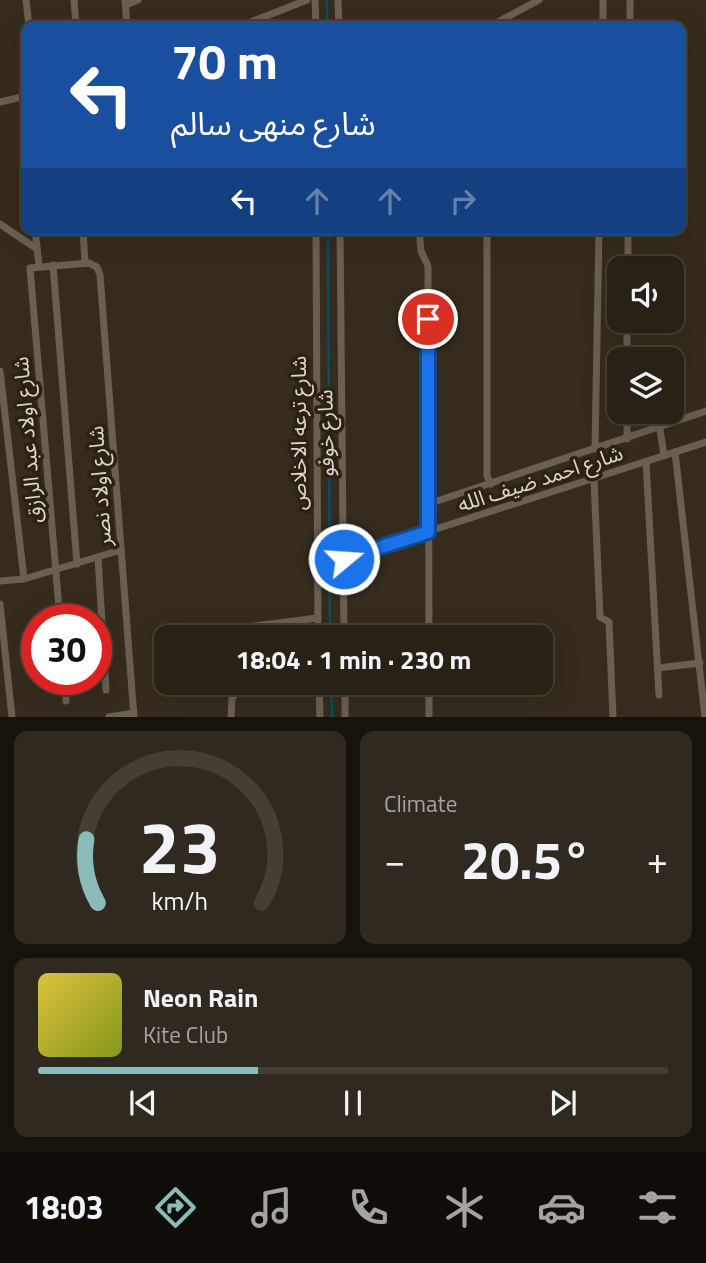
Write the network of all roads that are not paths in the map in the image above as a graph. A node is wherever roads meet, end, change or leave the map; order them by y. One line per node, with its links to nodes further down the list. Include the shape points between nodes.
1 (26, 0): 11 (street)
2 (74, 0): 12 (street)
3 (138, 0): 10 (street)
4 (307, 0): 14 (street)
5 (316, 0): 15 (street)
6 (338, 0): 16 (street)
7 (539, 0): 17 (street)
8 (603, 0): 18 (street)
9 (630, 0): 19 (street)
10 (125, 2): 13 (street)
11 (28, 21)
12 (76, 21)
13 (127, 21)
14 (254, 21)
15 (316, 21)
16 (339, 21)
17 (499, 21)
18 (603, 21)
19 (630, 21)
20 (21, 98): 21 (street)
21 (0, 102)
22 (0, 224): 31 (street)
23 (36, 235): 31 (street, شارع اولاد عبد الرازق)
24 (83, 235): 33 (street)
25 (316, 235): 60 (street, شارع ترعه الاخلاص)
26 (340, 235): 52 (street, شارع خوفو)
27 (420, 235): 48 (street, via 428,266)
28 (487, 235): 47 (street, via 486,476)
29 (599, 235): 42 (street)
30 (628, 235): 32 (street)
31 (37, 249): 35 (street, شارع اولاد عبد الرازق)
32 (628, 256)
33 (85, 263): 34 (street); 50 (street, شارع اولاد نصر, via 97,267 100,275)
34 (53, 265): 35 (street); 53 (street)
35 (35, 266): 54 (street, شارع اولاد عبد الرازق)
36 (0, 371): 55 (street)
37 (706, 411): 39 (street, شارع احمد ضيف الله)
38 (627, 424): 40 (street)
39 (660, 429): 40 (street, شارع احمد ضيف الله); 44 (street)
40 (626, 439): 42 (street, شارع احمد ضيف الله)
41 (706, 442): 43 (street, شارع احمد ضيف الله)
42 (595, 449): 47 (street, شارع احمد ضيف الله)
43 (675, 453): 44 (street, شارع احمد ضيف الله); 65 (street)
44 (664, 456): 45 (street, شارع احمد ضيف الله)
45 (646, 462): 46 (street, شارع احمد ضيف الله); 66 (street)
46 (594, 480): 49 (street, شارع احمد ضيف الله); 81 (street, via 600,617 610,623)
47 (491, 484): 48 (street, شارع احمد ضيف الله)
48 (428, 504): 49 (street)
49 (428, 532): 52 (street, شارع احمد ضيف الله); 64 (street)
50 (121, 550): 51 (street); 74 (street, شارع اولاد نصر)
51 (98, 557): 53 (street); 59 (street)
52 (344, 559): 63 (street, شارع خوفو)
53 (77, 564): 54 (street)
54 (56, 569): 55 (street); 58 (street, شارع اولاد عبد الرازق)
55 (24, 579): 56 (street)
56 (0, 581)
57 (0, 604): 75 (street)
58 (59, 604)
59 (101, 604)
60 (317, 618): 61 (street); 62 (street, شارع ترعه الاخلاص)
61 (262, 625)
62 (317, 625)
63 (344, 625)
64 (429, 625)
65 (700, 663): 66 (street); 82 (street)
66 (658, 668): 72 (street)
67 (66, 695): 73 (street)
68 (235, 695): 77 (street)
69 (319, 695): 78 (street)
70 (345, 695): 79 (street)
71 (429, 695): 80 (street)
72 (659, 695)
73 (66, 701)
74 (134, 715): 76 (street)
75 (12, 717)
76 (109, 717)
77 (231, 717)
78 (320, 717)
79 (345, 717)
80 (429, 717)
81 (613, 717)
82 (705, 717)

